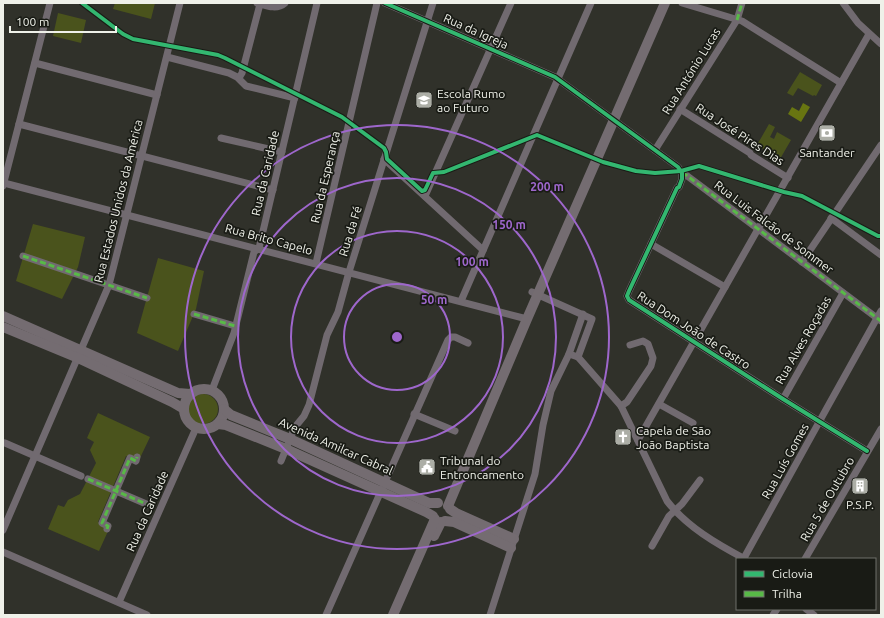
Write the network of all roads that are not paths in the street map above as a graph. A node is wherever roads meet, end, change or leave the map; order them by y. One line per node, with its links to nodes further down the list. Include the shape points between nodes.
1 (50, 3): 22 (street)
2 (180, 3): 21 (street, Rua Estados Unidos da América)
3 (258, 3): 15 (street, via 275,7); 23 (street)
4 (317, 3): 27 (street, Rua da Caridade)
5 (377, 3): 51 (street, Rua da Esperança)
6 (386, 3): 17 (street, Rua da Igreja)
7 (433, 3): 17 (street, Rua da Fé)
8 (511, 3): 20 (street)
9 (591, 3): 24 (street)
10 (659, 3): 29 (street)
11 (665, 3): 29 (street)
12 (682, 3): 16 (street)
13 (742, 3): 16 (street, Rua António Lucas)
14 (843, 3): 18 (street)
15 (284, 4)
16 (737, 20): 25 (street); 28 (street, Rua António Lucas)
17 (427, 21): 20 (street, Rua da Igreja); 36 (street, Rua da Fé)
18 (869, 34): 19 (street); 25 (street)
19 (881, 44)
20 (490, 49): 24 (street, Rua da Igreja); 41 (street)
21 (167, 57): 23 (street); 26 (street, Rua Estados Unidos da América)
22 (35, 63): 26 (street); 30 (street)
23 (239, 78): 27 (street, via 246,86)
24 (558, 79): 29 (street, Rua Luis Falcão de Sommer); 47 (street)
25 (841, 83): 38 (street)
26 (157, 95): 35 (street, Rua Estados Unidos da América)
27 (295, 98): 34 (street, Rua da Caridade)
28 (680, 109): 33 (street, Rua António Lucas); 38 (street, Rua José Pires Dias)
29 (611, 119): 33 (street, Rua Luis Falcão de Sommer); 56 (street)
30 (19, 124): 35 (street); 39 (street)
31 (221, 138): 34 (street)
32 (880, 148): 43 (street)
33 (655, 150): 37 (street, Rua Luis Falcão de Sommer, via 678,167)
34 (282, 152): 40 (street, Rua da Caridade)
35 (141, 156): 40 (street); 42 (street, Rua Estados Unidos da América)
36 (384, 159): 41 (street); 52 (street, Rua da Fé)
37 (682, 174): 44 (street, Rua Luis Falcão de Sommer); 45 (street, Rua Dom João de Castro, via 679,187)
38 (788, 178): 44 (street)
39 (3, 185): 42 (street, Rua Brito Capelo)
40 (273, 190): 46 (street, Rua da Caridade)
41 (425, 196): 47 (street)
42 (126, 214): 46 (street, Rua Brito Capelo); 53 (street, Rua Estados Unidos da América)
43 (831, 218): 48 (street); 50 (street)
44 (758, 229): 50 (street, Rua Luis Falcão de Sommer); 54 (street)
45 (651, 244): 54 (street); 66 (street, Rua Dom João de Castro, via 628,298)
46 (259, 248): 51 (street, Rua Brito Capelo); 64 (street, Rua da Caridade, via 254,252)
47 (483, 250): 58 (street)
48 (881, 255)
49 (23, 256): 53 (street)
50 (802, 262): 55 (street, Rua Luis Falcão de Sommer)
51 (316, 263): 52 (street, Rua Brito Capelo)
52 (349, 272): 58 (street, Rua Brito Capelo); 86 (street, Rua da Fé, via 338,312 327,335 309,405)
53 (109, 285): 57 (street); 69 (street, Rua Estados Unidos da América)
54 (725, 287): 66 (street)
55 (843, 293): 63 (street, Rua Luis Falcão de Sommer); 74 (street, Rua Alves Roçadas)
56 (535, 294): 60 (street); 62 (street)
57 (147, 298)
58 (461, 301): 62 (street, Rua Brito Capelo)
59 (194, 314): 64 (street)
60 (583, 314): 70 (street); 71 (street, via 592,319)
61 (3, 316): 69 (street)
62 (525, 317): 97 (street)
63 (880, 317): 80 (street, Rua Luís Gomes)
64 (236, 326): 72 (street, Rua da Caridade)
65 (3, 327): 69 (street)
66 (694, 342): 74 (street, Rua Dom João de Castro); 75 (street)
67 (468, 343): 79 (street, via 455,337 448,340)
68 (630, 344): 76 (street, via 643,341 648,344 653,358 651,366)
69 (80, 354): 73 (street, via 178,393); 77 (street); 91 (street, Rua Estados Unidos da América)
70 (568, 354): 71 (street); 103 (street, via 552,391 543,425 536,474)
71 (578, 357): 76 (street)
72 (212, 390): 73 (street, via 200,389); 78 (street, via 221,398)
73 (190, 394): 77 (street)
74 (782, 399): 80 (street, Rua Dom João de Castro)
75 (659, 404): 81 (street); 87 (street)
76 (622, 406): 87 (street)
77 (184, 409): 83 (street, via 187,420)
78 (224, 410): 82 (street); 86 (street, Avenida Amilcar Cabral)
79 (414, 414): 85 (street); 95 (street)
80 (818, 421): 90 (street, Rua Dom João de Castro); 107 (street, Rua Luís Gomes)
81 (693, 423)
82 (218, 424): 83 (street, via 208,429); 89 (street, Avenida Amilcar Cabral)
83 (196, 428): 109 (street, Rua da Caridade)
84 (881, 429): 90 (street, Rua 5 de Outubro)
85 (455, 431)
86 (290, 439): 89 (street, Rua da Fé); 95 (street, Avenida Amilcar Cabral)
87 (638, 440): 99 (street, via 667,501)
88 (5, 443): 91 (street)
89 (286, 449): 93 (street, Rua da Fé); 95 (street, Avenida Amilcar Cabral)
90 (867, 451): 108 (street, Rua 5 de Outubro)
91 (35, 456): 96 (street); 102 (street, Rua Estados Unidos da América)
92 (137, 457): 96 (street, via 136,461 130,458)
93 (281, 462)
94 (700, 480): 99 (street)
95 (382, 486): 97 (street, Avenida Amilcar Cabral, via 429,503); 100 (street, Avenida Amilcar Cabral); 111 (street)
96 (116, 491): 98 (street); 101 (street, via 102,523 108,526)
97 (445, 505): 100 (street, via 432,510); 100 (street, via 450,518); 103 (street, Avenida Amilcar Cabral)
98 (151, 506)
99 (675, 511): 104 (street, via 669,516); 106 (street, via 716,543)
100 (438, 520): 103 (street, Avenida Amilcar Cabral, via 454,522); 112 (street); 113 (street)
101 (107, 528)
102 (3, 530)
103 (512, 544): 114 (street)
104 (652, 546)
105 (3, 552): 109 (street)
106 (742, 558)
107 (745, 558)
108 (806, 558)
109 (118, 602): 110 (street)
110 (147, 615)
111 (326, 615)
112 (393, 615)
113 (399, 615)
114 (490, 615)

